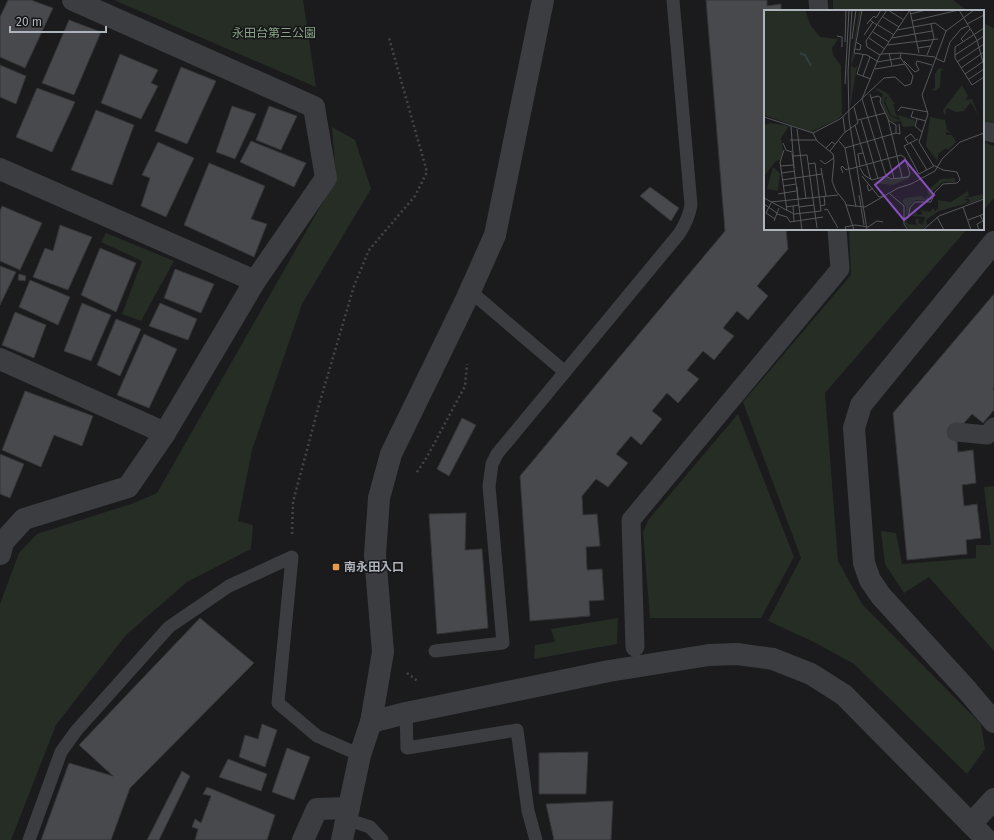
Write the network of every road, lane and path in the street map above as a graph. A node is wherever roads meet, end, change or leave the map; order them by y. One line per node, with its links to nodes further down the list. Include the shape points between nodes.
1 (73, 0): 12 (street, via 314,107 326,178)
2 (543, 0): 13 (street, via 495,235)
3 (673, 0): 15 (lane, via 690,214 679,234)
4 (818, 0): 5 (street)
5 (819, 10)
6 (389, 38): 20 (path, via 427,172 415,196 369,250 354,286 318,405 293,502)
7 (984, 132): 8 (street)
8 (994, 133)
9 (0, 169): 12 (street)
10 (837, 230): 21 (street, via 840,270 631,520)
11 (994, 242): 25 (street, via 861,405 854,428 864,563 870,580 881,596 968,690)
12 (255, 281): 18 (street)
13 (470, 291): 15 (lane); 24 (street, via 391,454 379,498 375,555 383,652)
14 (0, 359): 18 (street)
15 (565, 372): 22 (lane, via 497,454 492,464 489,486 503,643)
16 (994, 427): 17 (street, via 987,436)
17 (956, 432)
18 (165, 433): 19 (street, via 128,487 24,519)
19 (1, 546)
20 (292, 557): 26 (lane, via 278,703 317,736); 30 (lane, via 228,586 169,627 61,752)
21 (635, 647)
22 (436, 651)
23 (406, 713): 24 (street); 29 (street, via 609,671 709,655 737,654 773,659 811,674 844,695); 34 (lane, via 407,748 517,730 528,811)
24 (371, 722): 26 (street)
25 (994, 722)
26 (360, 756): 28 (street)
27 (994, 799): 29 (street)
28 (347, 813): 31 (street, via 317,809); 32 (street); 33 (lane, via 370,827)
29 (971, 824): 35 (street)
30 (29, 840)
31 (303, 840)
32 (342, 840)
33 (382, 840)
34 (536, 840)
35 (987, 840)

